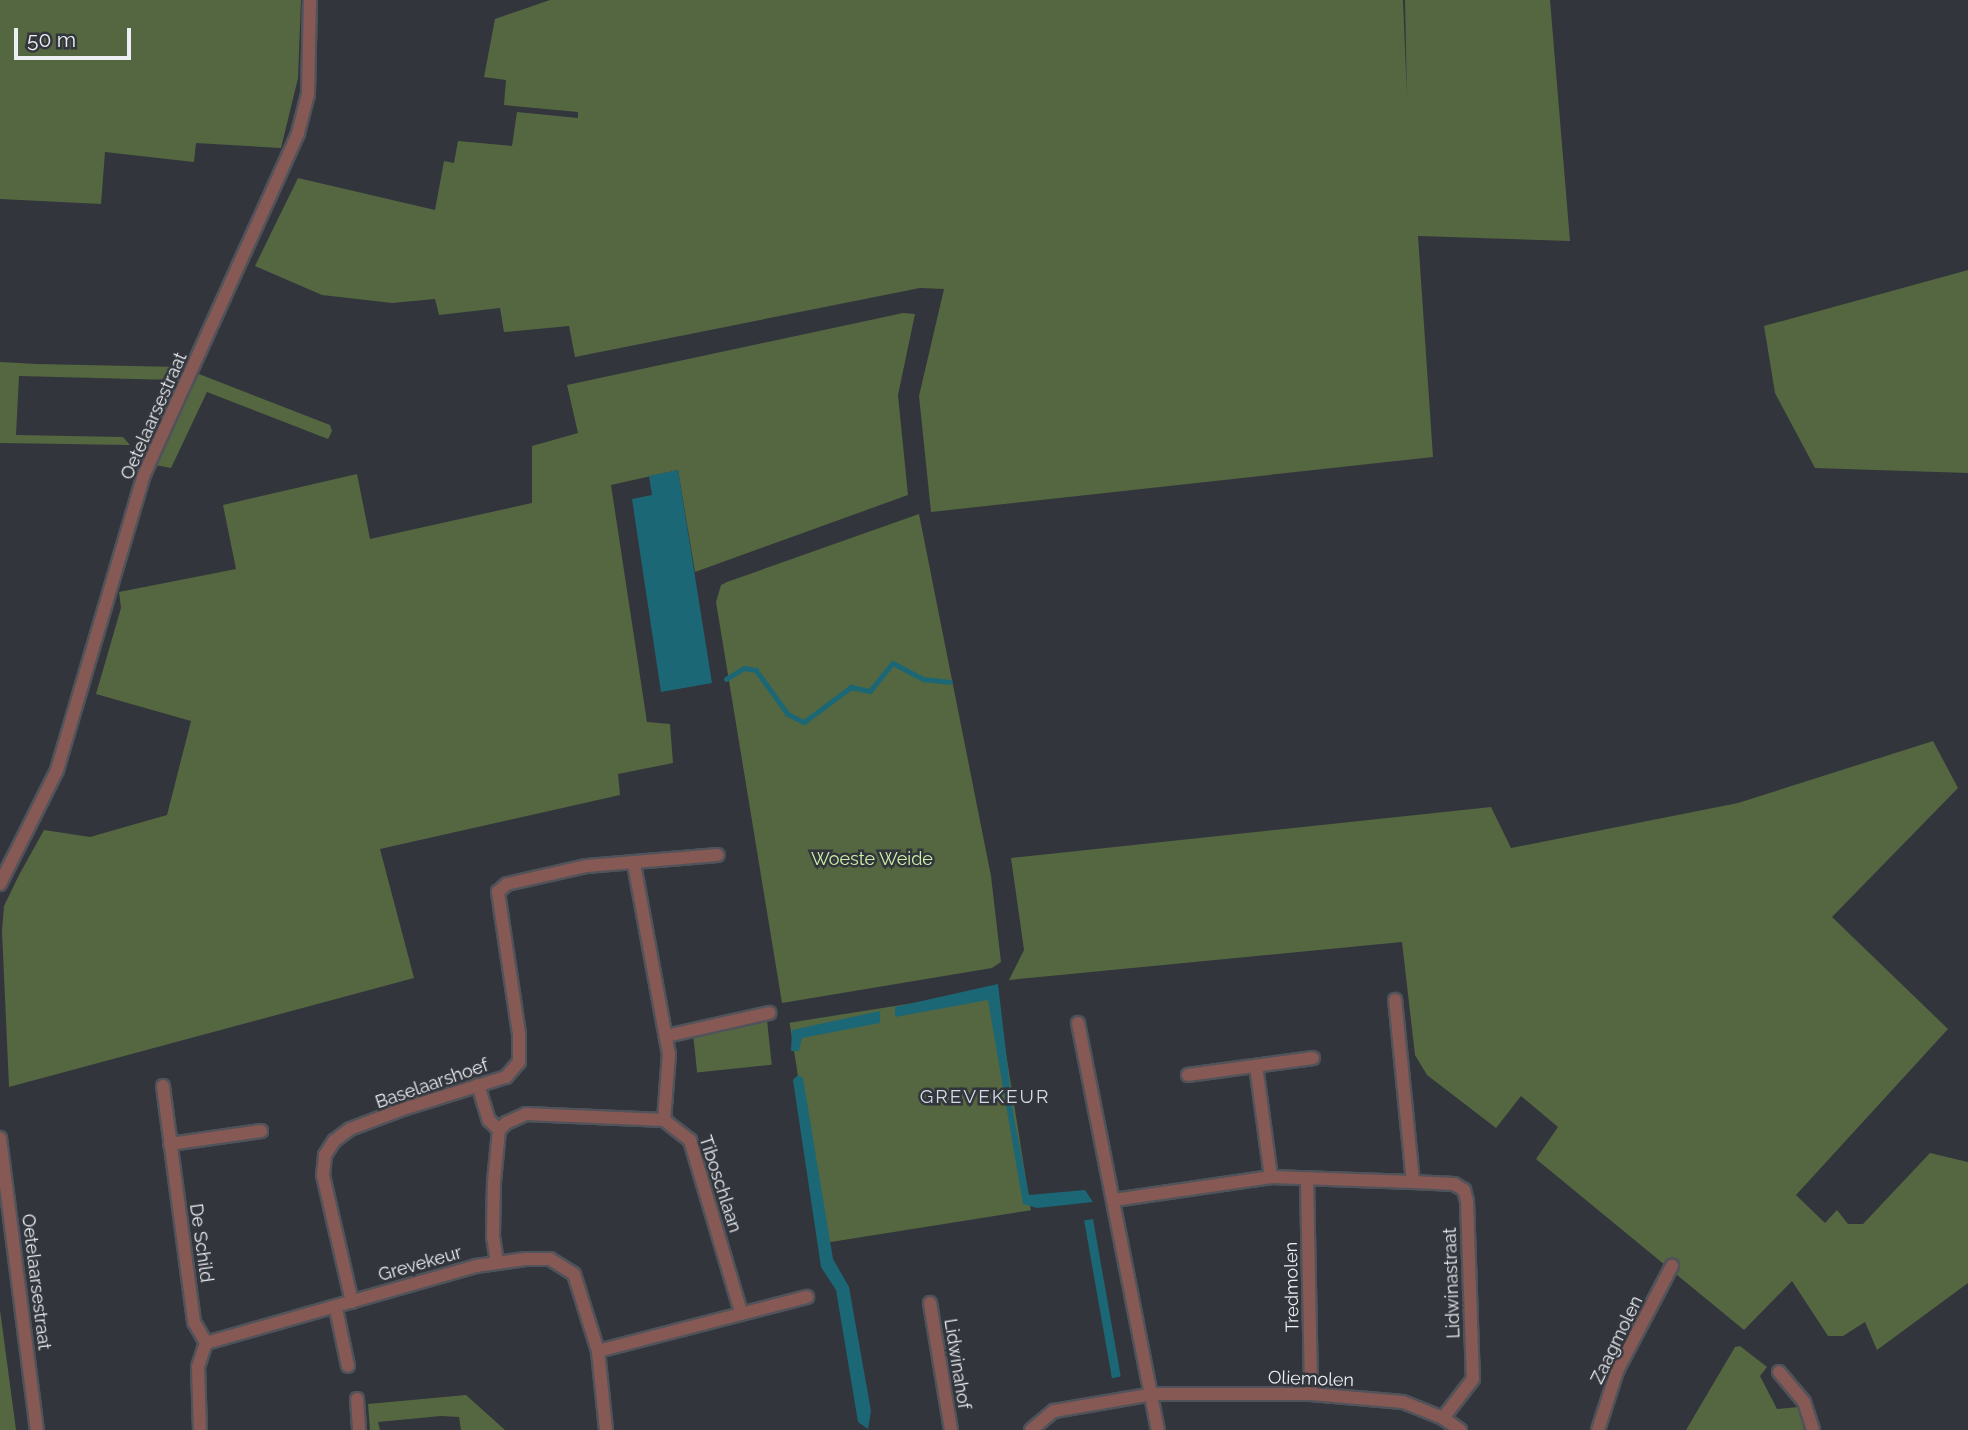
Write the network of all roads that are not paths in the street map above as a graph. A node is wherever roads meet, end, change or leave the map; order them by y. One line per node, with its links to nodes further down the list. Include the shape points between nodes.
1 (310, 0): 4 (street, Oetelaarsestraat, via 307,94 298,132 143,477 57,770)
2 (718, 855): 3 (street, Baselaarshoef)
3 (634, 864): 8 (street); 12 (street, Baselaarshoef, via 587,866 507,884 498,892 519,1062 506,1077)
4 (0, 884)
5 (1395, 1000): 21 (street)
6 (769, 1013): 8 (street)
7 (1078, 1023): 22 (street)
8 (666, 1036): 14 (street)
9 (1313, 1058): 10 (street)
10 (1256, 1066): 11 (street); 19 (street)
11 (1188, 1075)
12 (478, 1085): 16 (street, via 489,1120); 26 (street, Baselaarshoef, via 350,1129 325,1155 323,1175 331,1221 341,1241)
13 (163, 1086): 18 (street, De Schild)
14 (664, 1120): 16 (street, via 526,1114 514,1116); 29 (street, Tiboschlaan, via 690,1140)
15 (261, 1130): 18 (street)
16 (499, 1130): 23 (street, via 493,1237)
17 (0, 1138): 38 (street, Oetelaarsestraat)
18 (170, 1144): 30 (street, De Schild, via 194,1322)
19 (1271, 1177): 20 (street, Lidwinastraat); 22 (street, Lidwinastraat)
20 (1307, 1179): 21 (street, Lidwinastraat); 35 (street, Tredmolen)
21 (1412, 1182): 37 (street, Lidwinastraat, via 1454,1184 1464,1190 1467,1201 1473,1379)
22 (1114, 1200): 34 (street)
23 (497, 1262): 26 (street, Grevekeur); 31 (street, Grevekeur, via 550,1259 564,1264 579,1286)
24 (1672, 1266): 46 (street, Zaagmolen, via 1617,1371)
25 (807, 1297): 29 (street)
26 (352, 1302): 28 (street, Grevekeur)
27 (930, 1303): 42 (street, Lidwinahof)
28 (336, 1309): 30 (street, Grevekeur); 32 (street)
29 (741, 1312): 31 (street)
30 (206, 1343): 39 (street, via 198,1367)
31 (598, 1351): 41 (street, Grevekeur)
32 (348, 1366)
33 (1779, 1372): 47 (street, via 1804,1402)
34 (1153, 1394): 35 (street, Oliemolen); 43 (street, via 1054,1411); 44 (street)
35 (1311, 1394): 37 (street, Oliemolen, via 1403,1402)
36 (357, 1399): 40 (street)
37 (1443, 1418): 45 (street, Oliemolen)
38 (37, 1430)
39 (200, 1430)
40 (359, 1430)
41 (606, 1430)
42 (951, 1430)
43 (1031, 1430)
44 (1158, 1430)
45 (1460, 1430)
46 (1598, 1430)
47 (1813, 1430)

